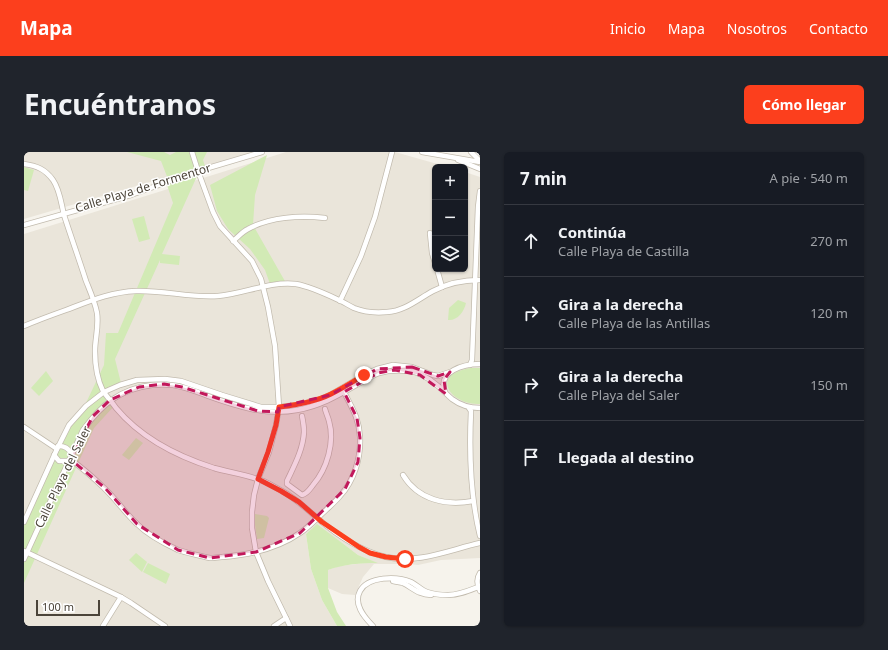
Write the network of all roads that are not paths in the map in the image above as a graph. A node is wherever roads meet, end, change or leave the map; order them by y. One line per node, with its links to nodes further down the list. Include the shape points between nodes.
1 (192, 152): 12 (street)
2 (262, 152): 12 (street, Calle Playa de Formentor)
3 (392, 152): 25 (street, via 375,217 361,256)
4 (422, 152): 7 (street)
5 (450, 152): 7 (street)
6 (471, 152): 9 (street)
7 (445, 156): 8 (street)
8 (453, 158): 9 (street); 11 (street)
9 (480, 161)
10 (24, 164): 14 (street, via 36,166 52,179 58,188)
11 (480, 169)
12 (198, 171): 14 (street, Calle Playa de Formentor, via 131,195); 18 (street, via 212,212)
13 (480, 191): 21 (street)
14 (64, 213): 16 (street, Calle Playa de Formentor); 24 (street)
15 (325, 218): 18 (street, via 296,217 266,222 248,229)
16 (24, 224)
17 (430, 233): 19 (street)
18 (233, 241): 22 (street, via 252,261)
19 (432, 253)
20 (438, 272): 23 (street)
21 (478, 280): 23 (street, via 462,281); 28 (street)
22 (263, 286): 24 (street, via 218,296 196,297 137,291 114,293); 25 (street, via 303,286); 37 (street, via 275,346)
23 (442, 287): 25 (street, via 413,304 388,312 371,312)
24 (92, 300): 26 (street); 30 (street, via 97,314 96,369)
25 (340, 301)
26 (24, 326)
27 (480, 364): 28 (street, Calle Playa del Saler)
28 (470, 365): 29 (street, Calle Playa del Saler)
29 (450, 372): 32 (street, via 444,380 443,388); 37 (street, Calle Playa del Saler, via 438,376 412,367 394,365 377,369 315,401)
30 (104, 392): 33 (street); 37 (street, Calle Playa del Saler, via 137,380 165,379); 40 (street, Calle Playa del Saler, via 86,406 69,425)
31 (344, 392): 32 (street, Calle Playa del Saler, via 378,373 395,370 420,374); 37 (street, Calle Playa del Saler, via 315,406); 48 (street, via 359,428 358,462 340,497)
32 (446, 394): 34 (street, Calle Playa del Saler, via 452,400)
33 (110, 400): 37 (street, Calle Playa del Saler, via 138,387 164,384 182,387 258,411); 42 (street, Calle Playa del Saler, via 83,430); 44 (street, via 134,427 165,448 190,460)
34 (469, 408): 35 (street); 47 (street)
35 (480, 408)
36 (325, 409): 45 (street, via 331,431 327,461 318,480 305,494 302,495)
37 (278, 410): 44 (street, via 276,425)
38 (302, 416): 45 (street, via 303,441 287,481)
39 (24, 427): 40 (street)
40 (57, 448): 41 (street, Calle Playa del Saler); 42 (street, via 66,447)
41 (54, 455): 42 (street, via 60,461); 49 (street, Calle Playa del Saler)
42 (70, 458): 52 (street, Calle Playa del Saler); 53 (street, via 105,488 137,524 178,550 210,558)
43 (403, 475): 47 (street, via 415,489 435,500 453,503)
44 (258, 479): 46 (street); 53 (street, via 252,512)
45 (293, 489): 46 (street)
46 (290, 495): 48 (street)
47 (473, 501): 50 (street)
48 (317, 518): 51 (street, via 345,539 370,553 395,558 422,558); 53 (street, via 291,539)
49 (24, 522)
50 (480, 536)
51 (480, 543)
52 (26, 552): 54 (street, Calle Playa del Saler); 57 (street)
53 (256, 552): 58 (street)
54 (24, 559)
55 (480, 573): 56 (street, via 477,581)
56 (479, 589): 63 (street, via 457,595 440,594 426,592 412,582 402,579 372,582 362,586 358,602 362,614)
57 (121, 597): 59 (street); 60 (street)
58 (286, 618): 61 (street); 62 (street)
59 (104, 626)
60 (165, 626)
61 (274, 626)
62 (290, 626)
63 (373, 626)

